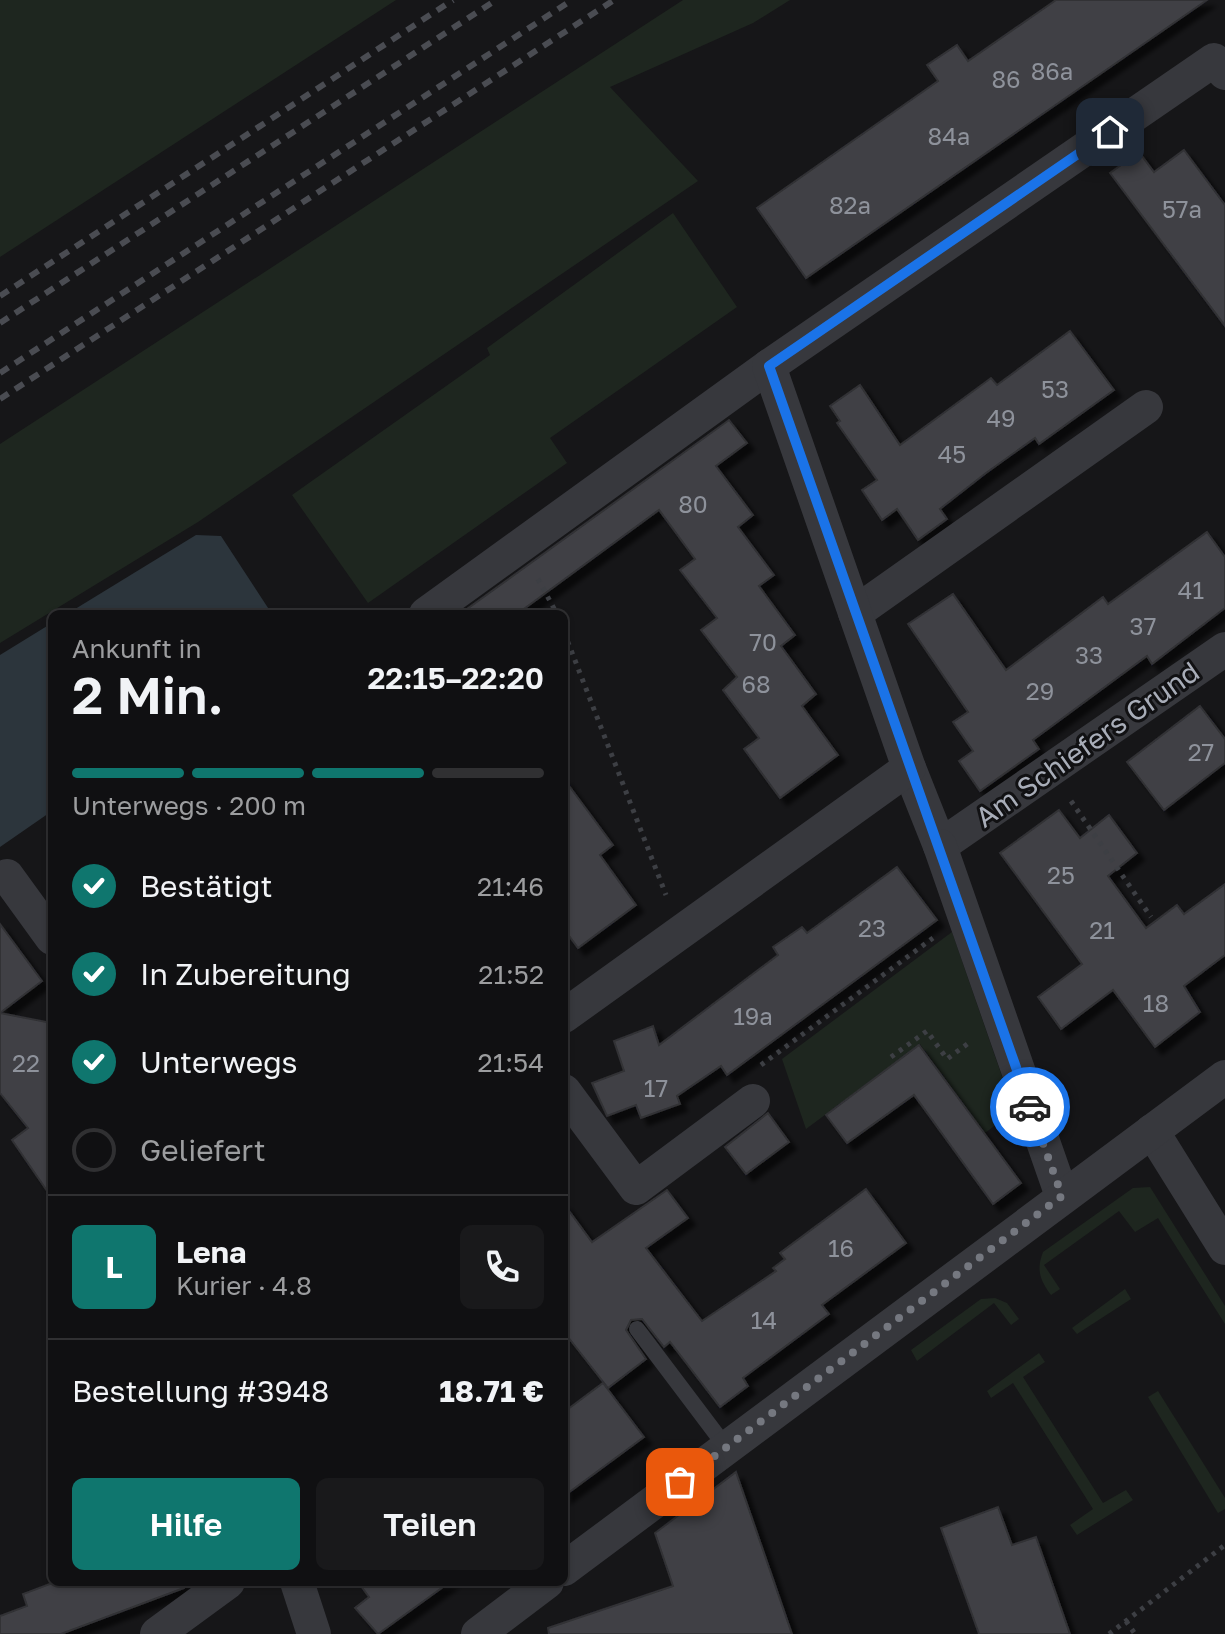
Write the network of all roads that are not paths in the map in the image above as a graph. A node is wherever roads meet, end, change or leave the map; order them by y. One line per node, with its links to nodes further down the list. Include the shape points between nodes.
1 (1221, 57): 2 (street)
2 (769, 366): 4 (street); 5 (street, Am Schiefers Grund)
3 (1146, 407): 5 (street)
4 (432, 610)
5 (855, 613): 7 (street, Am Schiefers Grund)
6 (1225, 649): 8 (street, Am Schiefers Grund)
7 (909, 768): 8 (street, Am Schiefers Grund); 11 (street)
8 (940, 846): 16 (street)
9 (7, 876): 10 (street)
10 (48, 932)
11 (568, 1013)
12 (1225, 1077): 15 (street)
13 (568, 1096): 14 (street, via 636,1188)
14 (753, 1101)
15 (1152, 1131): 16 (street); 17 (street)
16 (1062, 1196): 19 (street)
17 (1225, 1248)
18 (637, 1329): 19 (lane)
19 (726, 1447): 20 (street)
20 (568, 1566)
21 (223, 1586): 24 (street)
22 (298, 1586): 25 (street)
23 (542, 1586): 26 (street)
24 (157, 1634)
25 (314, 1634)
26 (478, 1634)

